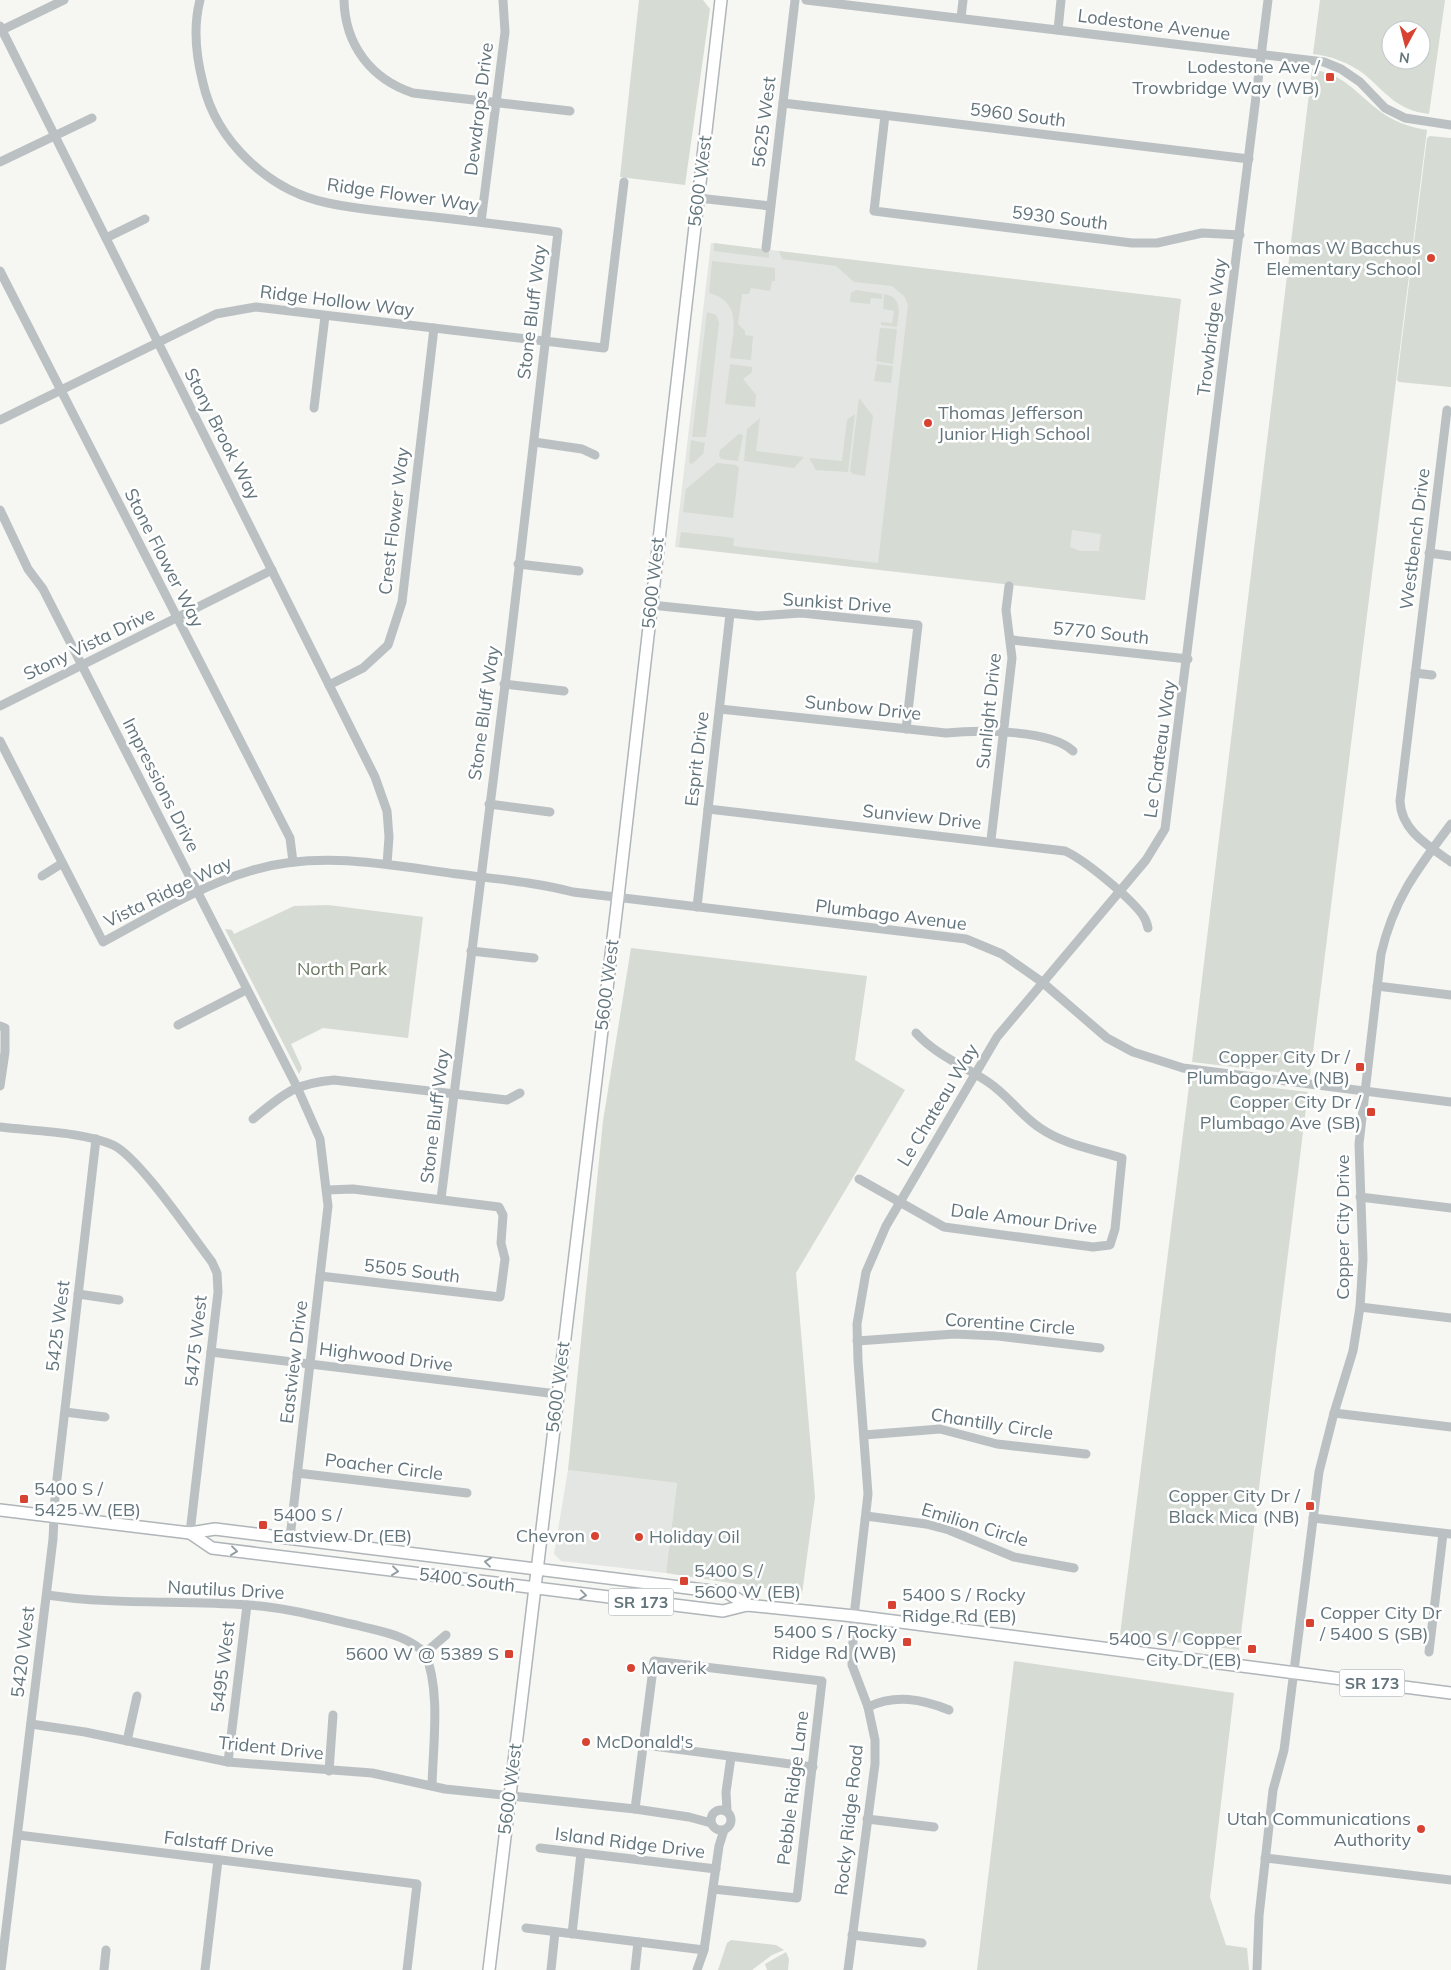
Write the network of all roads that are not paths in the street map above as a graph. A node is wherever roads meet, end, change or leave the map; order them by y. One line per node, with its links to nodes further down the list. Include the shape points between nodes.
1 (64, 0): 13 (street)
2 (200, 0): 29 (street, Ridge Flower Way, via 195,36 206,98 228,137 260,171 287,188 326,203)
3 (344, 0): 17 (street, via 344,15 356,49 381,78 413,93)
4 (503, 0): 17 (street, Dewdrops Drive, via 505,32)
5 (721, 0): 26 (main road, 5600 West)
6 (795, 0): 16 (street, 5625 West)
7 (806, 0): 11 (street, Lodestone Avenue)
8 (963, 0): 12 (street)
9 (1061, 0): 14 (street)
10 (1268, 0): 15 (street, Trowbridge Way)
11 (865, 4): 12 (street, Lodestone Avenue)
12 (961, 18): 14 (street, Lodestone Avenue)
13 (1, 28): 22 (street, Stony Brook Way)
14 (1058, 30): 15 (street, Lodestone Avenue)
15 (1262, 55): 21 (street, Lodestone Avenue, via 1324,62 1360,82 1385,108 1405,118); 23 (street, Trowbridge Way)
16 (783, 103): 19 (street, 5960 South); 27 (street, 5625 West)
17 (497, 104): 18 (street); 29 (street, Dewdrops Drive)
18 (570, 111)
19 (885, 115): 23 (street, 5960 South); 31 (street, 5930 South, via 874,211 1132,243 1157,243 1202,233)
20 (92, 118): 22 (street)
21 (1451, 126)
22 (54, 134): 24 (street); 32 (street, Stony Brook Way)
23 (1249, 159): 31 (street, Trowbridge Way)
24 (0, 162)
25 (624, 182): 38 (street, Ridge Hollow Way, via 604,348)
26 (698, 198): 27 (street); 52 (main road, 5600 West)
27 (770, 206): 33 (street, 5625 West)
28 (145, 219): 32 (street)
29 (482, 222): 30 (street, Ridge Flower Way)
30 (558, 232): 38 (street, Stone Bluff Way)
31 (1240, 235): 56 (street, Trowbridge Way)
32 (106, 238): 37 (street, Stony Brook Way)
33 (766, 248)
34 (0, 271): 39 (street, Stone Flower Way)
35 (325, 316): 36 (street, Ridge Hollow Way); 37 (street, Ridge Hollow Way, via 256,306 233,309); 40 (street)
36 (434, 328): 38 (street, Ridge Hollow Way); 61 (street, Crest Flower Way, via 402,602 388,645 363,668)
37 (157, 342): 39 (street, Ridge Hollow Way); 49 (street, Stony Brook Way)
38 (545, 342): 43 (street, Stone Bluff Way)
39 (60, 390): 42 (street, Ridge Hollow Way); 54 (street, Stone Flower Way)
40 (314, 408)
41 (1447, 410): 46 (street, Westbench Drive)
42 (0, 420)
43 (534, 442): 44 (street, via 582,449); 48 (street, Stone Bluff Way)
44 (595, 455)
45 (0, 510): 57 (street, Impressions Drive, via 28,569 43,589)
46 (1429, 553): 47 (street); 58 (street, Westbench Drive)
47 (1451, 556)
48 (518, 564): 50 (street); 60 (street, Stone Bluff Way)
49 (272, 570): 54 (street, Stony Vista Drive); 61 (street, Stony Brook Way)
50 (579, 571)
51 (1008, 586): 55 (street, Sunlight Drive, via 1006,610)
52 (651, 605): 53 (street, Sunkist Drive); 84 (main road, 5600 West)
53 (730, 614): 64 (street, Esprit Drive); 65 (street, Sunkist Drive, via 800,613 918,625)
54 (177, 619): 57 (street, Stony Vista Drive); 76 (street, Stone Flower Way, via 290,838)
55 (1012, 640): 56 (street, 5770 South); 66 (street, Sunlight Drive)
56 (1188, 659): 82 (street, Le Chateau Way, via 1165,829 1156,846)
57 (82, 666): 63 (street, Stony Vista Drive); 83 (street, Impressions Drive)
58 (1415, 673): 59 (street); 75 (street, Westbench Drive, via 1400,805 1410,830)
59 (1432, 675)
60 (504, 684): 62 (street); 70 (street, Stone Bluff Way)
61 (329, 685): 79 (street, Stony Brook Way, via 375,777 387,811)
62 (564, 691)
63 (0, 706)
64 (720, 709): 65 (street, Sunbow Drive); 71 (street, Esprit Drive)
65 (906, 729): 66 (street, Sunbow Drive)
66 (1004, 733): 68 (street, Sunbow Drive, via 1054,739); 74 (street, Sunlight Drive)
67 (0, 742): 69 (street, Vista Ridge Way)
68 (1072, 751)
69 (4, 759): 78 (street, Vista Ridge Way)
70 (489, 804): 72 (street); 81 (street, Stone Bluff Way)
71 (708, 809): 74 (street, Sunview Drive); 85 (street, Esprit Drive)
72 (550, 812)
73 (1451, 824): 75 (street, Copper City Drive)
74 (991, 840): 82 (street, Sunview Drive, via 1065,851 1076,856)
75 (1432, 848): 77 (street, Westbench Drive); 90 (street, Copper City Drive, via 1397,906 1384,944)
76 (292, 862): 79 (street, Vista Ridge Way, via 330,859); 83 (street, Vista Ridge Way, via 250,871)
77 (1451, 862)
78 (61, 864): 80 (street); 83 (street, Vista Ridge Way, via 103,942)
79 (387, 864): 81 (street, Vista Ridge Way)
80 (42, 876)
81 (480, 877): 84 (street, Vista Ridge Way); 87 (street, Stone Bluff Way)
82 (1118, 892): 86 (street, Sunview Drive, via 1142,914); 89 (street, Le Chateau Way)
83 (198, 893): 91 (street, Impressions Drive)
84 (618, 897): 85 (street, Plumbago Avenue); 122 (main road, 5600 West)
85 (697, 907): 89 (street, Plumbago Avenue, via 966,939 1002,954)
86 (1148, 928)
87 (471, 950): 88 (street); 101 (street, Stone Bluff Way)
88 (534, 958)
89 (1042, 982): 96 (street, Le Chateau Way, via 997,1037); 99 (street, Plumbago Avenue, via 1107,1038 1133,1052 1183,1068)
90 (1377, 986): 92 (street); 99 (street, Copper City Drive)
91 (246, 990): 93 (street); 98 (street, Impressions Drive)
92 (1451, 995)
93 (178, 1025)
94 (0, 1026): 97 (street, via 5,1028 6,1052)
95 (916, 1033): 96 (street, via 928,1046)
96 (975, 1074): 110 (street, Le Chateau Way); 110 (street, Dale Amour Drive, via 998,1088 1040,1128 1061,1140 1122,1158 1115,1229 1110,1245 1093,1247 960,1230 931,1221)
97 (0, 1086)
98 (297, 1087): 101 (street, via 334,1080); 103 (street, via 287,1091); 107 (street, Impressions Drive, via 320,1138)
99 (1364, 1091): 102 (street, Plumbago Avenue); 108 (street, Copper City Drive, via 1358,1157)
100 (520, 1093): 101 (street, via 507,1100)
101 (453, 1094): 109 (street, Stone Bluff Way)
102 (1451, 1102)
103 (253, 1119)
104 (0, 1127): 105 (street, 5475 West)
105 (96, 1139): 113 (street, 5425 West); 120 (street, 5475 West, via 128,1154 212,1262 218,1292)
106 (859, 1179): 110 (street, Dale Amour Drive)
107 (327, 1190): 109 (street, Stone Bluff Way, via 353,1189); 112 (street, Eastview Drive)
108 (1360, 1197): 111 (street); 116 (street, Copper City Drive, via 1363,1258)
109 (441, 1199): 114 (street, Stone Bluff Way, via 499,1207 503,1215 501,1242 505,1260)
110 (900, 1202): 118 (street, Le Chateau Way, via 878,1241 866,1272)
111 (1451, 1208)
112 (320, 1276): 114 (street, 5505 South); 121 (street, Eastview Drive)
113 (78, 1294): 115 (street); 123 (street, 5425 West)
114 (500, 1297)
115 (120, 1300)
116 (1360, 1307): 117 (street); 124 (street, Copper City Drive, via 1353,1351)
117 (1451, 1318)
118 (857, 1341): 119 (street, Corentine Circle, via 954,1334); 127 (street, Le Chateau Way)
119 (1100, 1348)
120 (211, 1352): 121 (street, Highwood Drive); 135 (street, 5475 West)
121 (310, 1364): 122 (street, Highwood Drive); 129 (street, Eastview Drive)
122 (558, 1394): 138 (main road, 5600 West)
123 (64, 1412): 125 (street); 133 (street, 5425 West)
124 (1334, 1414): 126 (street); 134 (street, Copper City Drive, via 1319,1472)
125 (105, 1417)
126 (1451, 1427)
127 (864, 1435): 128 (street, Chantilly Circle, via 940,1429 997,1444); 132 (street, Le Chateau Way, via 868,1475)
128 (1086, 1454)
129 (298, 1473): 130 (street, Poacher Circle); 137 (street, Eastview Drive)
130 (467, 1493)
131 (0, 1510): 133 (main road, 5400 South / SR 173)
132 (866, 1516): 139 (street, Emilion Circle, via 926,1524 1014,1557); 144 (street, Le Chateau Way)
133 (54, 1517): 135 (main road, 5400 South / SR 173); 141 (street, 5420 West)
134 (1313, 1518): 136 (street); 148 (street, Copper City Drive)
135 (190, 1533): 137 (main road, 5400 South / SR 173, via 215,1529); 140 (main road, 5400 South / SR 173, one-way to 140, via 212,1548)
136 (1447, 1534): 146 (street)
137 (290, 1538): 138 (main road, 5400 South / SR 173, one-way to 137)
138 (536, 1568): 140 (main road, 5600 West); 143 (main road, 5400 South / SR 173, via 728,1593)
139 (1074, 1568)
140 (534, 1588): 143 (main road, 5400 South / SR 173, one-way to 143, via 723,1611); 162 (main road, 5600 West)
141 (47, 1595): 142 (street, Nautilus Drive, via 106,1602); 154 (street, 5420 West)
142 (247, 1605): 147 (street, Nautilus Drive, via 291,1610 396,1635 416,1644); 158 (street, 5495 West)
143 (747, 1605): 144 (main road, 5400 South / SR 173)
144 (854, 1616): 148 (main road, 5400 South / SR 173); 151 (street, Rocky Ridge Road, via 852,1665)
145 (446, 1635): 147 (street)
146 (1429, 1652)
147 (425, 1653): 161 (street, via 434,1687)
148 (1292, 1673): 149 (main road, 5400 South / SR 173); 170 (street, Copper City Drive, via 1284,1750 1274,1790)
149 (1451, 1693)
150 (137, 1696): 155 (street)
151 (868, 1707): 152 (street, via 880,1701 915,1700); 164 (street, Rocky Ridge Road, via 875,1740 875,1764)
152 (949, 1710)
153 (333, 1714): 160 (street)
154 (31, 1724): 155 (street, Trident Drive); 167 (street, 5420 West)
155 (127, 1741): 158 (street, Trident Drive)
156 (645, 1745): 157 (street); 159 (street, Pebble Ridge Lane, via 654,1661 822,1681); 163 (street)
157 (732, 1757): 159 (street); 165 (street)
158 (228, 1762): 160 (street, Trident Drive)
159 (813, 1767): 174 (street, Pebble Ridge Lane, via 797,1898)
160 (329, 1771): 161 (street, Trident Drive, via 372,1773)
161 (432, 1786): 162 (street, Trident Drive)
162 (510, 1796): 163 (street, Trident Drive); 187 (main road, 5600 West)
163 (635, 1809): 165 (street, Trident Drive)
164 (867, 1819): 166 (street); 178 (street, Rocky Ridge Road)
165 (718, 1820): 172 (street)
166 (934, 1827)
167 (18, 1835): 171 (street, Falstaff Drive); 183 (street, 5420 West)
168 (540, 1848): 169 (street, Island Ridge Drive)
169 (581, 1853): 172 (street, Island Ridge Drive); 177 (street)
170 (1266, 1858): 173 (street); 192 (street, Copper City Drive, via 1256,1943)
171 (218, 1860): 185 (street); 186 (street, Falstaff Drive, via 417,1884)
172 (716, 1869): 174 (street)
173 (1451, 1880)
174 (713, 1889): 182 (street)
175 (526, 1928): 176 (street)
176 (555, 1932): 177 (street); 188 (street)
177 (572, 1934): 179 (street)
178 (852, 1934): 180 (street); 191 (street, Rocky Ridge Road)
179 (638, 1942): 182 (street); 189 (street)
180 (922, 1943)
181 (106, 1950): 184 (street)
182 (704, 1950): 190 (street)
183 (1, 1970)
184 (104, 1970)
185 (205, 1970)
186 (407, 1970)
187 (488, 1970)
188 (551, 1970)
189 (635, 1970)
190 (696, 1970)
191 (848, 1970)
192 (1257, 1970)

